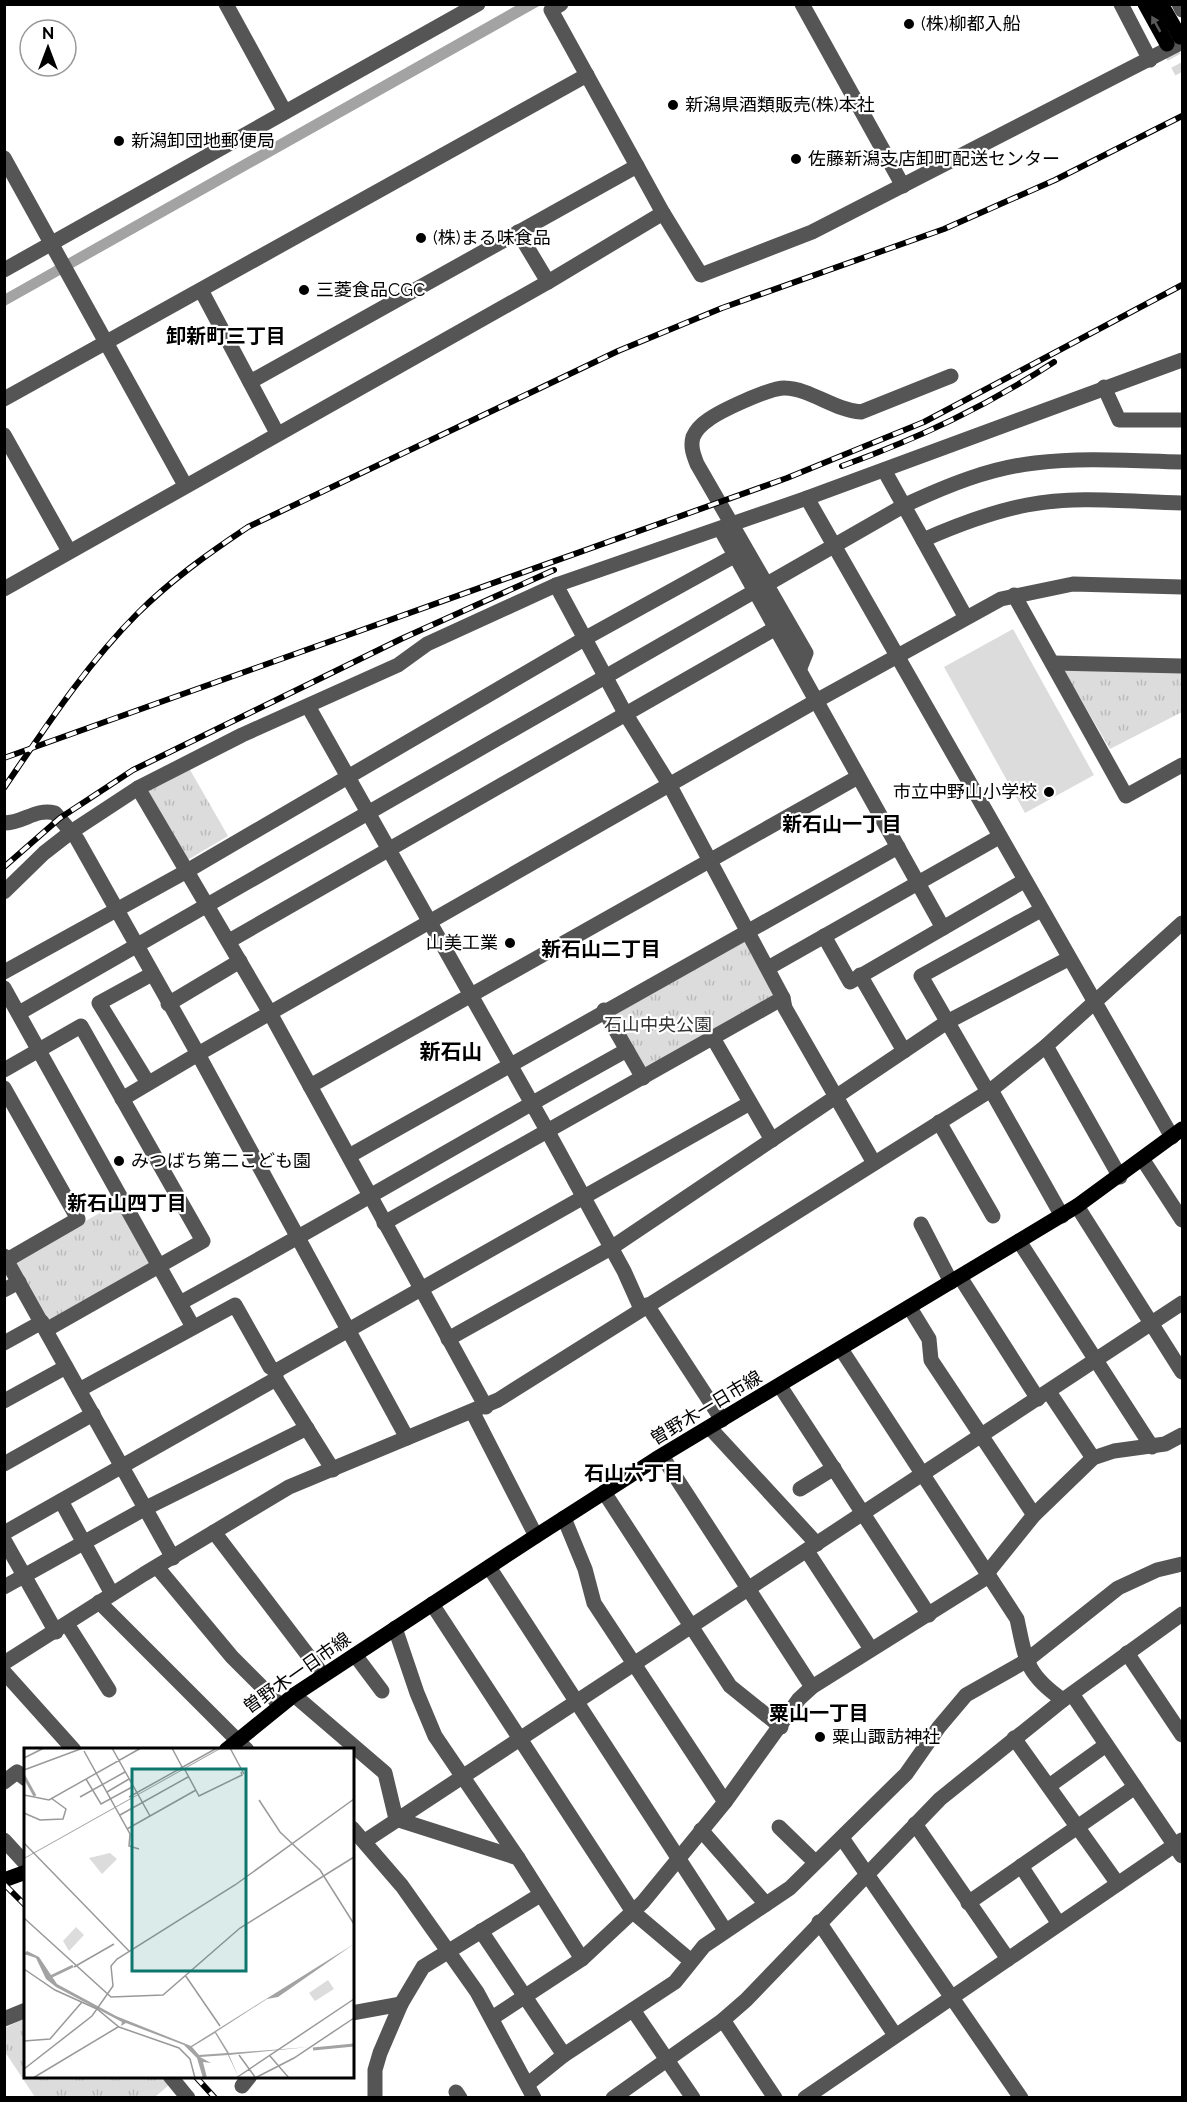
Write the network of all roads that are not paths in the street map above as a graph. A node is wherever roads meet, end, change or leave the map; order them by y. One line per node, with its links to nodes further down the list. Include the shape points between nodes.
1 (226, 4): 13 (street)
2 (478, 4): 13 (street)
3 (802, 4): 17 (street)
4 (1121, 4): 11 (street)
5 (1145, 4): 10 (main road, one-way to 5)
6 (1161, 4): 10 (main road)
7 (1179, 4): 9 (street)
8 (556, 7): 12 (street)
9 (1182, 9)
10 (1176, 41): 11 (street)
11 (1150, 60): 17 (street)
12 (587, 75): 15 (street); 23 (street)
13 (285, 112): 20 (street)
14 (4, 158): 16 (street)
15 (637, 166): 18 (street); 19 (street)
16 (10, 181): 20 (street)
17 (903, 186): 18 (street, via 812,232 701,274)
18 (663, 213): 22 (street)
19 (518, 232): 22 (street); 27 (street)
20 (53, 243): 21 (street); 24 (street)
21 (4, 270)
22 (548, 282): 31 (street)
23 (201, 290): 24 (street); 27 (street)
24 (105, 343): 29 (street); 35 (street)
25 (1182, 360): 28 (street)
26 (951, 376): 55 (street, via 861,412 781,388 709,418 693,438 692,452 697,464 806,653)
27 (250, 382): 31 (street)
28 (1104, 387): 30 (street, via 1119,420); 34 (street)
29 (4, 399)
30 (1182, 420)
31 (277, 432): 35 (street)
32 (4, 435): 42 (street)
33 (1182, 462): 38 (street, via 1036,462 977,475)
34 (884, 470): 36 (street); 38 (street)
35 (185, 485): 42 (street)
36 (807, 498): 39 (street); 41 (street)
37 (1182, 503): 40 (street, via 1029,504 986,514)
38 (904, 505): 40 (street); 41 (street)
39 (721, 530): 43 (street); 44 (street)
40 (923, 540): 49 (street)
41 (833, 547): 47 (street); 52 (street)
42 (69, 551): 46 (street)
43 (736, 555): 47 (street); 51 (street)
44 (556, 585): 51 (street); 58 (street, via 427,644 398,665)
45 (1182, 587): 48 (street, via 1072,584)
46 (4, 589)
47 (756, 591): 50 (street); 56 (street)
48 (1014, 595): 49 (street); 53 (street)
49 (965, 616): 52 (street)
50 (776, 628): 55 (street); 59 (street)
51 (584, 639): 56 (street); 61 (street)
52 (897, 655): 57 (street); 68 (street)
53 (1053, 663): 54 (street); 60 (street, via 1126,796)
54 (1182, 666)
55 (800, 668): 57 (street)
56 (606, 677): 59 (street); 65 (street)
57 (816, 700): 62 (street); 63 (street)
58 (308, 705): 61 (street); 64 (street)
59 (625, 713): 63 (street); 70 (street)
60 (1182, 765)
61 (348, 777): 65 (street); 72 (street)
62 (858, 777): 69 (street); 71 (street)
63 (669, 784): 71 (street); 79 (street)
64 (138, 788): 67 (street); 72 (street)
65 (368, 814): 70 (street); 76 (street)
66 (4, 823): 67 (street, via 16,823 47,811 55,813)
67 (71, 832): 75 (street); 77 (street)
68 (999, 837): 73 (street); 74 (street)
69 (898, 847): 74 (street); 82 (street)
70 (389, 848): 79 (street); 84 (street)
71 (710, 859): 82 (street); 93 (street)
72 (187, 871): 76 (street); 77 (street)
73 (1024, 881): 78 (street); 81 (street)
74 (917, 882): 81 (street); 83 (street)
75 (4, 892)
76 (208, 905): 84 (street); 85 (street)
77 (114, 909): 85 (street); 89 (street)
78 (1041, 910): 86 (street); 100 (street, via 921,976)
79 (430, 921): 93 (street); 99 (street)
80 (1182, 923): 95 (street)
81 (943, 928): 91 (street)
82 (748, 932): 88 (street); 97 (street)
83 (824, 936): 88 (street); 91 (street, via 850,982)
84 (230, 941): 87 (street)
85 (136, 946): 90 (street); 98 (street)
86 (1068, 959): 95 (street); 100 (street)
87 (240, 961): 96 (street); 99 (street)
88 (768, 968): 94 (street)
89 (4, 972)
90 (152, 974): 96 (street); 110 (street, via 99,1003)
91 (860, 975): 105 (street)
92 (4, 988): 98 (street)
93 (471, 995): 107 (street); 111 (street)
94 (783, 998): 101 (street); 115 (street)
95 (1094, 1002): 102 (street); 120 (street)
96 (168, 1004): 106 (street)
97 (604, 1010): 104 (street); 107 (street)
98 (19, 1013): 103 (street)
99 (270, 1013): 106 (street); 111 (street)
100 (947, 1022): 105 (street); 113 (street)
101 (714, 1038): 109 (street); 117 (street)
102 (1046, 1046): 113 (street); 125 (street)
103 (39, 1050): 108 (street); 114 (street, via 81,1026); 138 (street)
104 (627, 1050): 109 (street); 116 (street)
105 (904, 1051): 115 (street)
106 (198, 1054): 110 (street); 134 (street)
107 (510, 1064): 116 (street); 122 (street)
108 (4, 1070)
109 (643, 1078): 119 (street)
110 (148, 1083): 114 (street)
111 (310, 1086): 122 (street)
112 (4, 1088): 137 (street, via 78,1219)
113 (989, 1091): 118 (street); 130 (street)
114 (122, 1098): 138 (street, via 203,1241)
115 (835, 1098): 121 (street); 124 (street)
116 (531, 1103): 119 (street); 126 (street)
117 (750, 1103): 121 (street); 127 (street)
118 (939, 1122): 124 (street); 129 (street)
119 (548, 1132): 127 (street); 132 (street)
120 (1177, 1133): 123 (main road, 曽野木一日市線)
121 (772, 1140): 136 (street)
122 (349, 1156): 126 (street)
123 (1143, 1160): 125 (main road, 曽野木一日市線); 131 (street)
124 (874, 1163): 145 (street)
125 (1120, 1177): 128 (main road, 曽野木一日市線)
126 (370, 1195): 132 (street); 134 (street)
127 (584, 1198): 136 (street); 142 (street)
128 (1077, 1206): 130 (main road, 曽野木一日市線); 147 (street)
129 (993, 1216)
130 (1062, 1216): 135 (main road, 曽野木一日市線)
131 (1182, 1220)
132 (384, 1223): 142 (street)
133 (921, 1224): 139 (street)
134 (299, 1239): 143 (street); 150 (street)
135 (1019, 1241): 139 (main road, 曽野木一日市線); 154 (street)
136 (611, 1248): 145 (street); 151 (street)
137 (6, 1258): 140 (street)
138 (158, 1265): 143 (street); 148 (street)
139 (956, 1280): 146 (main road, 曽野木一日市線); 160 (street)
140 (19, 1282): 141 (street); 148 (street)
141 (4, 1290)
142 (420, 1290): 150 (street); 151 (street)
143 (180, 1303): 149 (street)
144 (1182, 1303): 147 (street)
145 (644, 1307): 162 (street); 164 (street)
146 (910, 1308): 153 (main road, 曽野木一日市線); 167 (street, via 929,1339 931,1360)
147 (1153, 1323): 154 (street); 156 (street)
148 (44, 1326): 152 (street); 155 (street)
149 (193, 1327): 157 (street, via 236,1305); 159 (street)
150 (347, 1332): 157 (street); 168 (street)
151 (448, 1339): 162 (street)
152 (4, 1343)
153 (841, 1349): 158 (main road, 曽野木一日市線); 176 (street)
154 (1095, 1361): 160 (street); 169 (street)
155 (66, 1367): 159 (street); 161 (street)
156 (1182, 1372)
157 (276, 1375): 165 (street); 173 (street)
158 (780, 1386): 164 (main road, 曽野木一日市線); 174 (street)
159 (79, 1390): 163 (street)
160 (1044, 1395): 167 (street); 171 (street)
161 (4, 1401)
162 (480, 1410): 168 (street); 186 (street)
163 (93, 1414): 172 (street); 173 (street)
164 (716, 1424): 170 (main road, 曽野木一日市線); 189 (street)
165 (307, 1428): 175 (street); 180 (street)
166 (1182, 1435): 169 (street)
167 (982, 1437): 176 (street); 182 (street)
168 (407, 1438): 175 (street)
169 (1152, 1447): 171 (street, via 1114,1451)
170 (662, 1456): 178 (main road, 曽野木一日市線); 197 (street)
171 (1093, 1458): 182 (street)
172 (4, 1464)
173 (122, 1466): 179 (street); 180 (street)
174 (834, 1468): 177 (street); 181 (street)
175 (333, 1470): 184 (street, via 289,1487)
176 (924, 1474): 181 (street); 194 (street)
177 (800, 1489)
178 (604, 1492): 183 (main road, 曽野木一日市線); 202 (street)
179 (61, 1501): 185 (street); 188 (street)
180 (146, 1508): 188 (street); 190 (street)
181 (864, 1513): 189 (street); 201 (street)
182 (1034, 1515): 194 (street)
183 (564, 1518): 186 (main road, 曽野木一日市線); 210 (street, via 594,1603)
184 (214, 1532): 190 (street); 212 (street)
185 (4, 1533)
186 (536, 1536): 192 (main road, 曽野木一日市線)
187 (4, 1540): 195 (street)
188 (84, 1544): 195 (street); 198 (street)
189 (812, 1547): 197 (street); 205 (street)
190 (173, 1558): 193 (street)
191 (1182, 1564): 208 (street, via 1157,1570 1118,1588)
192 (489, 1567): 199 (main road, 曽野木一日市線); 218 (street)
193 (157, 1568): 198 (street); 219 (street, via 232,1657)
194 (988, 1574): 201 (street); 208 (street, via 1017,1619)
195 (24, 1576): 196 (street); 203 (street)
196 (4, 1587)
197 (749, 1589): 202 (street); 213 (street)
198 (105, 1598): 203 (street); 225 (street)
199 (432, 1604): 204 (main road, 曽野木一日市線); 223 (street)
200 (1182, 1614): 206 (street)
201 (929, 1615): 205 (street)
202 (691, 1627): 210 (street); 220 (street, via 730,1686)
203 (61, 1628): 209 (street); 214 (street)
204 (395, 1628): 207 (main road, 曽野木一日市線); 228 (street, via 425,1714)
205 (871, 1649): 213 (street)
206 (1127, 1653): 217 (street); 221 (street)
207 (355, 1655): 212 (main road, 曽野木一日市線); 215 (street)
208 (1026, 1662): 217 (street, via 1043,1686); 239 (street, via 966,1695 906,1774)
209 (4, 1663)
210 (634, 1663): 218 (street); 232 (street)
211 (4, 1672): 226 (street)
212 (323, 1675): 216 (main road, 曽野木一日市線)
213 (812, 1687): 220 (street)
214 (109, 1690)
215 (382, 1691)
216 (294, 1695): 219 (main road, 曽野木一日市線); 233 (street, via 385,1773)
217 (1068, 1697): 222 (street); 224 (street)
218 (578, 1702): 223 (street); 244 (street)
219 (280, 1705): 225 (main road, 曽野木一日市線)
220 (781, 1727): 232 (street)
221 (1182, 1735)
222 (1014, 1738): 230 (street); 234 (street)
223 (519, 1739): 228 (street); 255 (street)
224 (1106, 1745): 230 (street); 231 (street)
225 (236, 1746)
226 (73, 1748)
227 (24, 1777): 229 (street, via 17,1772)
228 (462, 1777): 233 (street); 243 (street)
229 (4, 1782)
230 (1049, 1786): 235 (street)
231 (1135, 1787): 235 (street); 242 (street)
232 (725, 1803): 238 (street)
233 (396, 1819): 241 (street); 243 (street)
234 (915, 1824): 249 (street); 253 (street)
235 (1077, 1826): 247 (street); 251 (street)
236 (779, 1827): 246 (street)
237 (354, 1830): 241 (street)
238 (701, 1830): 244 (street); 254 (street)
239 (842, 1838): 246 (street); 249 (street)
240 (4, 1840): 245 (street)
241 (365, 1841): 260 (street, via 402,1886)
242 (1180, 1847): 251 (street)
243 (518, 1858): 252 (street)
244 (679, 1858): 255 (street); 258 (street)
245 (24, 1862)
246 (815, 1862): 254 (street, via 790,1888)
247 (1021, 1866): 253 (street); 257 (street)
248 (24, 1873): 250 (main road)
249 (867, 1873): 256 (street); 265 (street)
250 (4, 1880)
251 (1118, 1884): 257 (street)
252 (540, 1895): 259 (street); 261 (street)
253 (968, 1903): 262 (street)
254 (766, 1904): 258 (street)
255 (633, 1912): 261 (street); 263 (street)
256 (819, 1922): 272 (street); 273 (street)
257 (1059, 1924): 262 (street)
258 (725, 1930): 263 (street)
259 (482, 1931): 260 (street); 264 (street)
260 (447, 1952): 266 (street, via 423,1967); 270 (street)
261 (582, 1959): 264 (street)
262 (1008, 1959): 265 (street)
263 (691, 1961): 267 (street, via 675,1982)
264 (525, 1996): 270 (street); 274 (street)
265 (952, 1997): 273 (street); 284 (street)
266 (401, 2004): 269 (street); 279 (street, via 375,2070)
267 (633, 2010): 274 (street); 275 (street)
268 (24, 2011): 271 (street)
269 (354, 2013)
270 (492, 2018): 277 (street)
271 (4, 2019)
272 (723, 2020): 275 (street); 282 (street)
273 (895, 2035): 283 (street)
274 (564, 2055): 277 (street)
275 (667, 2060): 280 (street); 281 (street)
276 (172, 2078): 278 (street)
277 (531, 2091)
278 (188, 2097)
279 (375, 2097)
280 (613, 2097)
281 (693, 2097)
282 (775, 2097)
283 (805, 2097)
284 (1021, 2097)

